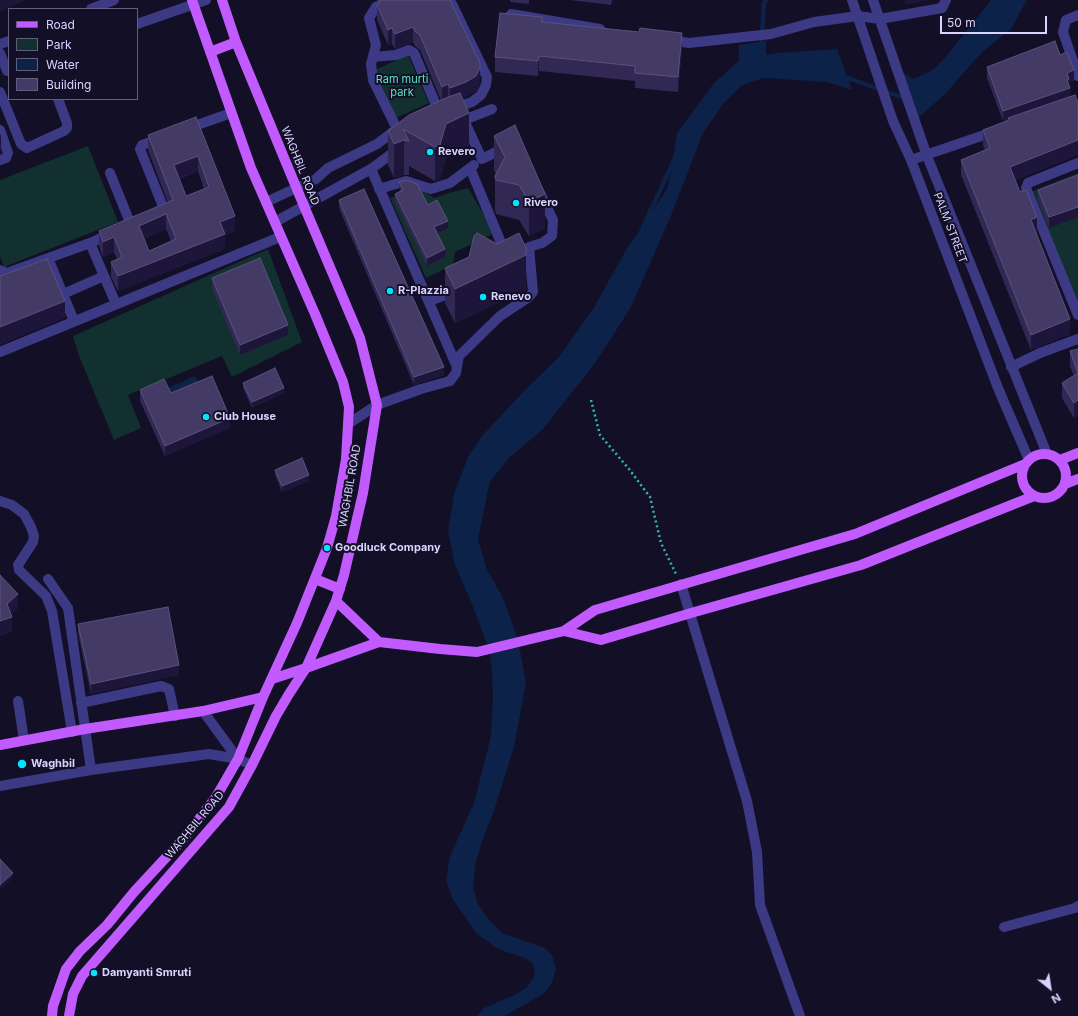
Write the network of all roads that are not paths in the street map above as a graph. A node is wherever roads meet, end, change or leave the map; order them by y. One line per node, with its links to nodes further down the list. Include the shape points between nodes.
1 (114, 0): 10 (street)
2 (206, 0): 8 (street)
3 (222, 0): 18 (main road, WAGHBIL ROAD)
4 (389, 0): 21 (street, via 376,7 370,18 376,45)
5 (446, 0): 27 (street, via 452,4 486,77 486,85 481,95 472,102)
6 (873, 0): 14 (street)
7 (946, 0): 14 (street, via 942,8)
8 (192, 2): 15 (street); 19 (main road, WAGHBIL ROAD)
9 (853, 2): 13 (street, PALM STREET)
10 (94, 8)
11 (510, 14): 16 (street)
12 (1078, 15): 23 (street, via 1066,20 1063,32)
13 (858, 16): 14 (street); 17 (street, via 814,22 771,34 740,38 689,43); 41 (street, PALM STREET, via 893,121)
14 (880, 19): 38 (street)
15 (138, 24)
16 (612, 31)
17 (658, 38)
18 (236, 42): 19 (main road); 47 (main road, WAGHBIL ROAD)
19 (210, 52): 28 (main road, WAGHBIL ROAD)
20 (0, 54): 22 (street)
21 (373, 57): 27 (street, via 396,55 409,50 414,53); 34 (street, via 373,80)
22 (5, 71)
23 (1078, 76)
24 (0, 92): 25 (street, via 21,144 27,148 66,128 68,123)
25 (58, 100)
26 (492, 109): 30 (street)
27 (439, 112): 29 (street)
28 (231, 113): 49 (main road, WAGHBIL ROAD); 52 (street, via 142,145 140,149 162,204 161,212)
29 (428, 114)
30 (464, 120): 32 (street); 39 (street)
31 (410, 122): 34 (street)
32 (450, 124)
33 (1006, 128): 38 (street)
34 (397, 129): 47 (street, via 377,144)
35 (0, 130): 40 (street, via 8,153 6,158)
36 (407, 143): 44 (street)
37 (514, 148): 39 (street, via 510,146)
38 (928, 156): 41 (street); 69 (street)
39 (482, 159): 43 (street)
40 (0, 160)
41 (911, 160): 76 (street, PALM STREET)
42 (1078, 163): 65 (street, via 1028,183 1026,188)
43 (470, 168): 48 (street, via 450,183 431,189 406,181); 56 (street)
44 (371, 169): 48 (street); 50 (street)
45 (110, 173): 52 (street)
46 (536, 185): 55 (street, via 553,220 552,236 542,243)
47 (296, 187): 49 (street); 50 (main road, WAGHBIL ROAD)
48 (379, 189): 63 (street)
49 (266, 202): 51 (main road, WAGHBIL ROAD)
50 (304, 206): 51 (street); 71 (main road, WAGHBIL ROAD, via 360,338)
51 (275, 222): 53 (main road, WAGHBIL ROAD)
52 (124, 228): 54 (street)
53 (280, 236): 64 (street); 72 (main road, WAGHBIL ROAD, via 343,382 349,407)
54 (90, 243): 58 (street); 60 (street)
55 (529, 247): 56 (street); 70 (street, via 533,292 530,297 500,316 459,356)
56 (504, 250): 57 (street)
57 (492, 255)
58 (48, 258): 59 (street, via 7,274); 62 (street)
59 (0, 270)
60 (104, 276): 62 (street); 64 (street)
61 (462, 281): 63 (street, via 460,288)
62 (63, 294): 66 (street)
63 (429, 301): 70 (street)
64 (116, 304): 66 (street)
65 (1078, 315)
66 (74, 321): 68 (street)
67 (1078, 339): 69 (street)
68 (0, 352)
69 (1011, 366): 74 (street)
70 (457, 367): 71 (street, via 450,380)
71 (377, 406): 72 (street); 84 (main road, WAGHBIL ROAD, via 363,493)
72 (348, 424): 82 (main road, WAGHBIL ROAD, via 346,459 336,516 327,548)
73 (1078, 453): 75 (main road)
74 (1047, 454): 75 (main road); 76 (main road, via 1034,456)
75 (1060, 460): 78 (main road, via 1066,471)
76 (1027, 462): 79 (main road, via 1022,471 1022,479 1028,492); 83 (main road, via 855,534)
77 (1078, 479): 78 (main road)
78 (1065, 484): 79 (main road, via 1054,496)
79 (1034, 496): 86 (main road, via 861,565)
80 (0, 501): 97 (street, via 12,505 24,514 34,536 33,542 18,565 19,570 46,596 52,610)
81 (48, 579): 93 (street, via 68,608 74,626)
82 (314, 579): 84 (main road); 90 (main road, WAGHBIL ROAD, via 298,623)
83 (681, 584): 86 (street); 87 (main road, via 595,610)
84 (340, 589): 85 (main road, WAGHBIL ROAD)
85 (336, 601): 88 (main road); 89 (main road, WAGHBIL ROAD)
86 (690, 613): 87 (main road, via 601,640); 114 (street, via 747,801 757,852 760,905)
87 (564, 631): 88 (main road, via 477,652)
88 (379, 642): 89 (main road)
89 (306, 668): 90 (main road); 101 (main road, WAGHBIL ROAD, via 276,716)
90 (272, 679): 91 (main road, WAGHBIL ROAD)
91 (264, 697): 94 (main road); 100 (main road, WAGHBIL ROAD)
92 (18, 701): 98 (street)
93 (81, 703): 95 (street, via 161,686 169,689); 96 (street)
94 (203, 711): 95 (main road); 100 (street)
95 (175, 716): 96 (main road)
96 (85, 730): 97 (main road); 102 (street)
97 (72, 732): 98 (main road)
98 (24, 740): 99 (main road)
99 (0, 745)
100 (238, 759): 101 (street); 102 (street, via 209,754); 104 (main road, WAGHBIL ROAD, via 216,797)
101 (252, 766): 105 (main road, WAGHBIL ROAD, via 229,807)
102 (91, 770): 103 (street)
103 (0, 786)
104 (199, 819): 105 (main road); 107 (main road, WAGHBIL ROAD)
105 (212, 827): 109 (main road, WAGHBIL ROAD)
106 (1078, 906): 108 (street)
107 (107, 925): 109 (main road); 110 (main road, WAGHBIL ROAD)
108 (1004, 927)
109 (118, 934): 111 (main road, WAGHBIL ROAD)
110 (73, 961): 111 (main road); 112 (main road, WAGHBIL ROAD, via 66,969)
111 (87, 969): 113 (main road, WAGHBIL ROAD, via 73,994)
112 (53, 1011): 113 (main road)
113 (70, 1015)
114 (800, 1016)

